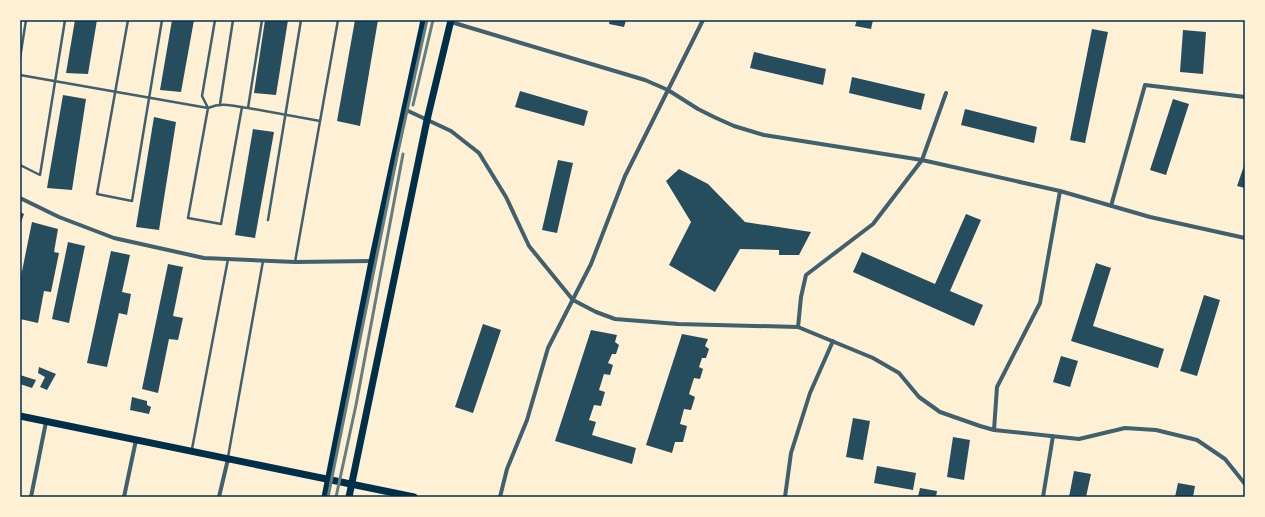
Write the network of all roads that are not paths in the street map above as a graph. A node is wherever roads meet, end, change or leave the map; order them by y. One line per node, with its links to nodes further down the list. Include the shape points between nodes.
1 (26, 20): 13 (lane)
2 (65, 20): 15 (lane)
3 (128, 20): 17 (lane)
4 (162, 20): 20 (lane)
5 (215, 20): 22 (lane, via 202,96)
6 (233, 20): 21 (lane)
7 (262, 20): 24 (lane)
8 (301, 20): 26 (lane)
9 (338, 20): 28 (lane)
10 (424, 20): 25 (main road)
11 (703, 20): 16 (street)
12 (451, 21): 16 (street, via 645,80); 27 (main road)
13 (20, 58)
14 (20, 75): 15 (lane)
15 (55, 82): 17 (lane); 30 (lane, via 40,174)
16 (668, 90): 29 (street, via 714,117 764,135); 40 (street, via 624,176 591,264)
17 (115, 92): 20 (lane); 20 (lane, via 98,194 132,201)
18 (946, 93): 29 (street)
19 (1245, 97): 33 (street, via 1145,85)
20 (150, 98): 22 (lane)
21 (220, 104): 22 (lane); 23 (lane)
22 (208, 108): 23 (lane, via 188,218 221,224)
23 (242, 108): 24 (lane)
24 (248, 108): 26 (lane)
25 (404, 109): 27 (street); 38 (main road)
26 (284, 115): 28 (lane); 34 (lane)
27 (427, 120): 40 (street, via 462,138 479,153 503,191 529,246); 51 (main road)
28 (320, 121): 39 (lane)
29 (922, 160): 31 (street); 41 (street, via 873,224 806,275)
30 (20, 165)
31 (1060, 191): 33 (street); 45 (street, via 1040,303 997,387)
32 (20, 198): 36 (street, via 59,217 114,238 204,258)
33 (1111, 206): 35 (street)
34 (268, 220)
35 (1245, 238)
36 (228, 259): 37 (street); 48 (lane)
37 (263, 261): 39 (street); 49 (lane)
38 (372, 261): 39 (street); 50 (main road)
39 (295, 262)
40 (573, 300): 41 (street, via 614,319); 59 (street, via 548,348 527,420 507,469)
41 (798, 327): 42 (street)
42 (833, 341): 45 (street, via 873,358 899,373 919,397 940,412); 60 (street, via 810,393 791,453)
43 (20, 416): 44 (main road)
44 (46, 422): 47 (main road); 53 (street)
45 (994, 430): 46 (street)
46 (1053, 436): 52 (street, via 1078,439 1125,428 1156,430 1197,440 1225,459); 61 (street)
47 (136, 440): 48 (main road); 54 (street)
48 (192, 452): 49 (main road)
49 (228, 459): 50 (main road); 55 (street)
50 (329, 480): 51 (main road); 56 (main road)
51 (351, 484): 57 (main road); 58 (main road)
52 (1245, 484)
53 (31, 497)
54 (124, 497)
55 (219, 497)
56 (325, 497)
57 (349, 497)
58 (414, 497)
59 (500, 497)
60 (786, 497)
61 (1043, 497)

